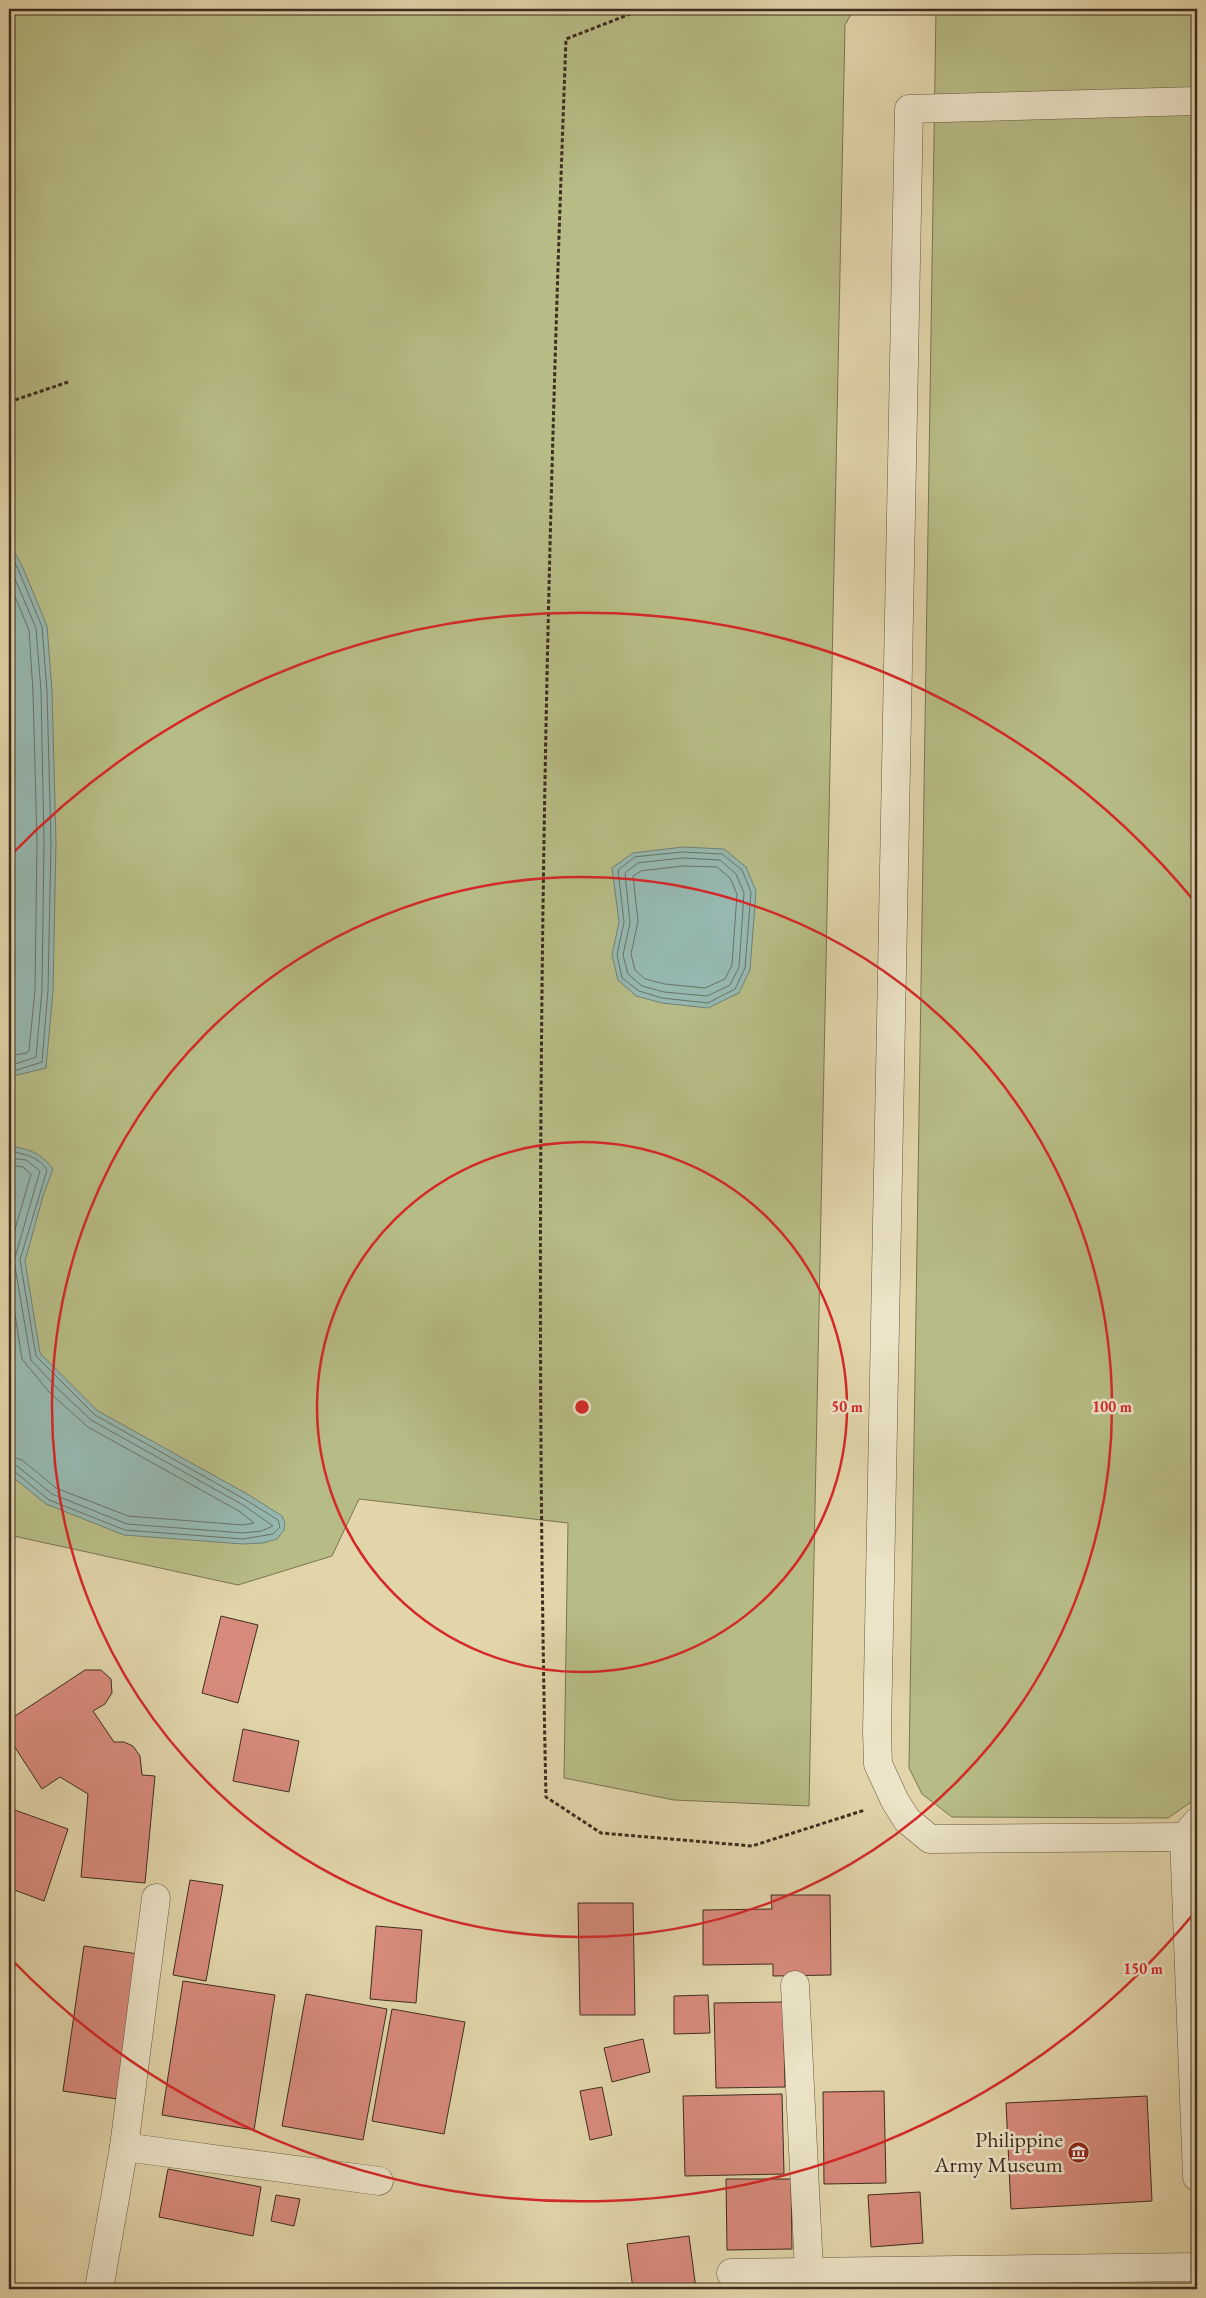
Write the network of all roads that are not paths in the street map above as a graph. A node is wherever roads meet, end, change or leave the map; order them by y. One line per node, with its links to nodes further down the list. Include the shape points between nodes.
1 (1197, 101): 2 (lane, via 909,109 877,1730 878,1764 895,1801 906,1820 930,1839)
2 (1190, 1830): 6 (lane)
3 (156, 1898): 5 (lane)
4 (795, 1985): 10 (lane)
5 (124, 2147): 8 (lane); 12 (lane)
6 (1197, 2165): 7 (lane)
7 (1197, 2177)
8 (379, 2182)
9 (1197, 2267): 10 (lane)
10 (809, 2271): 11 (lane)
11 (731, 2273)
12 (99, 2289)

